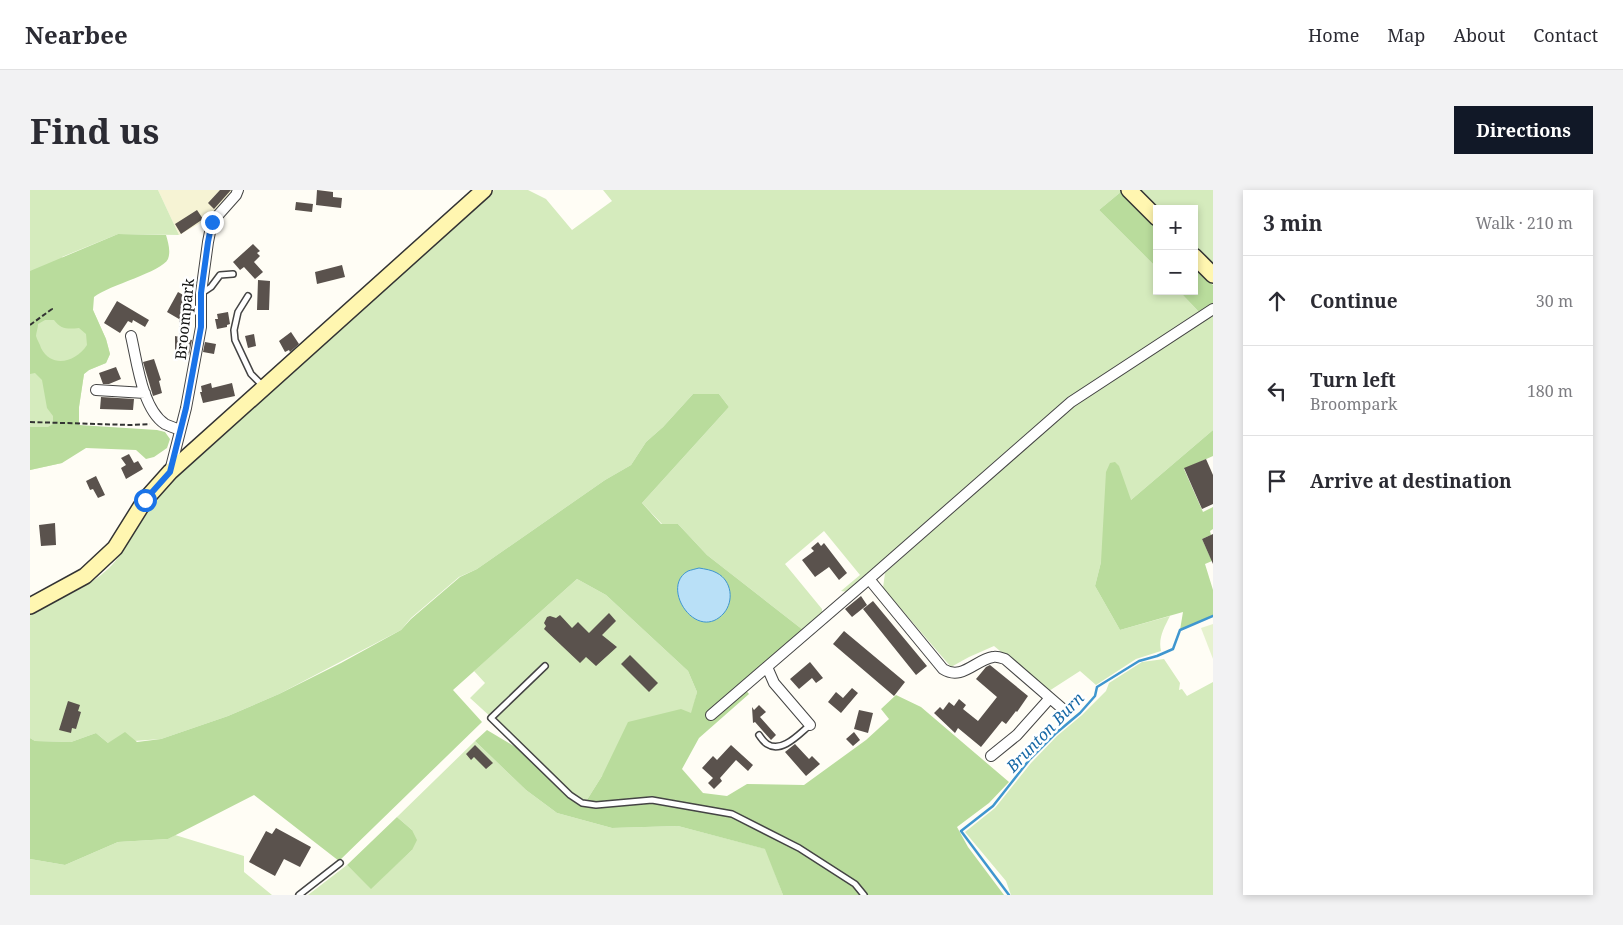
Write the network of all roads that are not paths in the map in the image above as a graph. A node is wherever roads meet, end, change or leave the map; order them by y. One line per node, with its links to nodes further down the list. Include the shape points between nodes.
1 (238, 190): 8 (street, Broompark, via 212,222)
2 (484, 190): 12 (main road)
3 (1129, 190): 4 (main road)
4 (1153, 214)
5 (1198, 260): 7 (main road)
6 (233, 274): 8 (lane, via 220,275 211,287)
7 (1213, 275)
8 (201, 293): 15 (street, Broompark, via 201,327)
9 (248, 296): 12 (lane, via 238,312 235,340 250,374)
10 (1213, 308): 17 (street, via 1071,402)
11 (131, 336): 14 (street)
12 (264, 387): 16 (main road)
13 (96, 390): 14 (street)
14 (145, 393): 15 (street, via 158,418)
15 (180, 430): 16 (street, Broompark)
16 (170, 472): 18 (main road, via 145,500 115,548 85,576)
17 (869, 579): 20 (street); 21 (street, via 943,669 959,673 995,656 1006,659)
18 (30, 606)
19 (545, 666): 29 (lane, via 491,718 570,795 582,803 596,805 652,800 732,814 799,848 855,884)
20 (767, 667): 23 (street); 24 (street, via 774,683)
21 (1050, 698): 22 (street); 26 (street, via 1017,735)
22 (1064, 710)
23 (711, 715)
24 (810, 725): 25 (lane, via 788,742 774,747)
25 (759, 735)
26 (990, 756)
27 (340, 863): 28 (lane)
28 (299, 895)
29 (864, 895)

